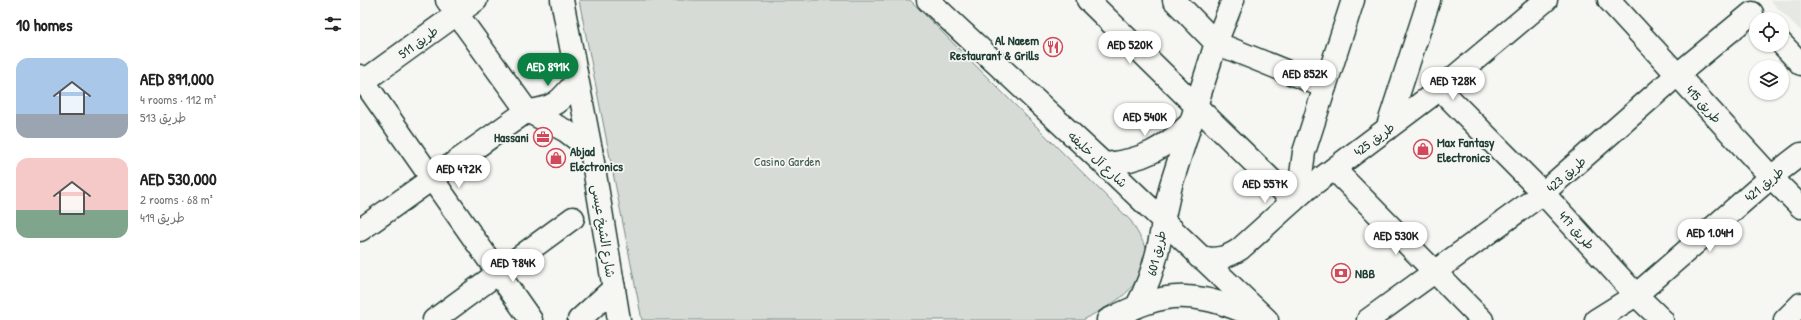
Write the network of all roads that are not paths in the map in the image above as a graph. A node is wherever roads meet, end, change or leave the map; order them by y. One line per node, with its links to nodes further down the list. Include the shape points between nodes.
1 (476, 0): 11 (street, طريق 511)
2 (562, 0): 17 (street, شارع الشيخ عيسى)
3 (928, 0): 26 (street, شارع آل خليفه)
4 (1088, 0): 22 (street)
5 (1174, 0): 13 (street)
6 (1233, 0): 13 (street, طريق 601)
7 (1353, 0): 19 (street)
8 (1429, 0): 23 (street)
9 (1546, 0): 20 (street, طريق 425)
10 (1609, 0): 16 (street, طريق 415)
11 (452, 7): 18 (street, طريق 511); 21 (street)
12 (1750, 10): 16 (street, طريق 423)
13 (1216, 43): 19 (street); 22 (street, طريق 601)
14 (1789, 51): 15 (street)
15 (1801, 64)
16 (1677, 75): 28 (street, طريق 415); 30 (street, طريق 423)
17 (577, 80): 21 (street, via 568,92 545,110); 24 (street, شارع الشيخ عيسى)
18 (361, 81): 29 (street)
19 (1325, 88): 31 (street, via 1302,162)
20 (1440, 89): 23 (street, طريق 425); 30 (street, طريق 417)
21 (527, 111): 24 (street, via 566,131); 29 (street)
22 (1194, 114): 26 (street, via 1159,149 1141,158); 31 (street); 34 (street, طريق 601, via 1171,185)
23 (1387, 129): 27 (street, طريق 425)
24 (591, 150): 39 (street, شارع الشيخ عيسى)
25 (1801, 154): 28 (street, طريق 421)
26 (1104, 164): 34 (street, شارع آل خليفه)
27 (1334, 169): 31 (street, طريق 425); 37 (street)
28 (1771, 178): 32 (street, طريق 415); 40 (street, طريق 421)
29 (430, 179): 35 (street); 38 (street)
30 (1544, 193): 37 (street, طريق 423); 40 (street, طريق 417)
31 (1298, 196): 36 (street, طريق 425, via 1231,255 1210,259)
32 (1801, 207)
33 (573, 218): 38 (street)
34 (1163, 221): 36 (street, شارع آل خليفه); 42 (street, طريق 601, via 1156,264)
35 (360, 230)
36 (1199, 257): 49 (street, شارع آل خليفه)
37 (1435, 271): 50 (street, طريق 423); 51 (street)
38 (498, 273): 44 (street); 45 (street)
39 (614, 288): 46 (street); 47 (street, شارع الشيخ عيسى)
40 (1636, 296): 52 (street, طريق 421); 53 (street, طريق 417)
41 (1801, 304): 54 (street)
42 (1138, 306): 48 (street); 49 (street, via 1187,297 1224,304)
43 (418, 320): 44 (street, via 425,314)
44 (432, 320)
45 (531, 320)
46 (579, 320)
47 (619, 320)
48 (1108, 320)
49 (1267, 320)
50 (1368, 320)
51 (1482, 320)
52 (1596, 320)
53 (1662, 320)
54 (1785, 320)

